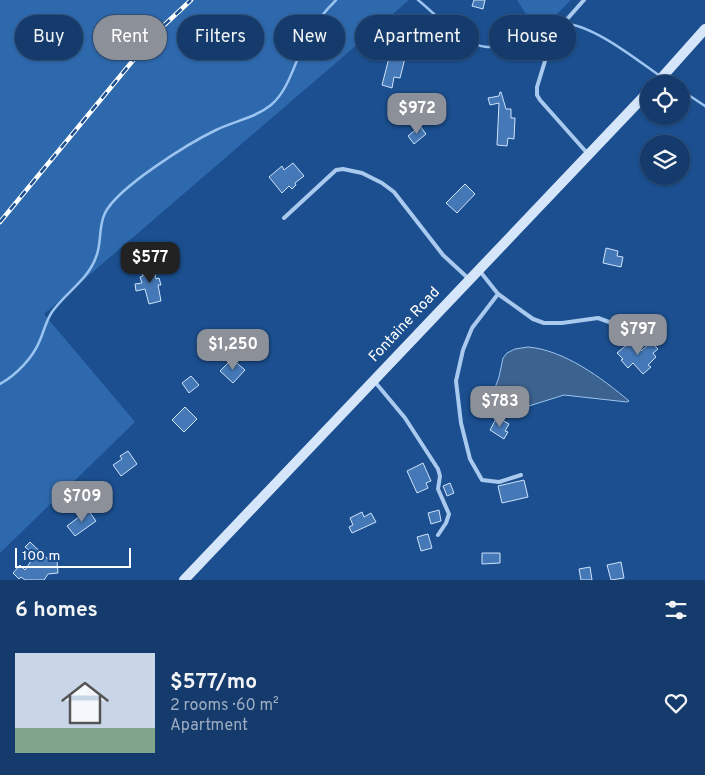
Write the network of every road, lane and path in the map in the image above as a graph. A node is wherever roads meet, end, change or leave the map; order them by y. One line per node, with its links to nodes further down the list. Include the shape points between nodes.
1 (584, 0): 5 (lane, via 553,35 537,95)
2 (705, 29): 3 (main road)
3 (663, 75)
4 (640, 100): 5 (main road, Fontaine Road)
5 (588, 154): 7 (main road, Fontaine Road)
6 (284, 218): 8 (lane, via 336,170 362,173 394,192 432,242)
7 (478, 269): 8 (main road, Fontaine Road); 9 (lane)
8 (469, 279): 11 (main road, Fontaine Road)
9 (498, 294): 10 (lane, via 544,323 598,318); 12 (lane, via 472,328 463,350 456,381 461,423 470,459 482,480 499,482)
10 (623, 327)
11 (373, 380): 13 (lane, via 405,418 438,469 438,489 449,514); 14 (main road, Fontaine Road)
12 (521, 475)
13 (438, 535)
14 (184, 580)

